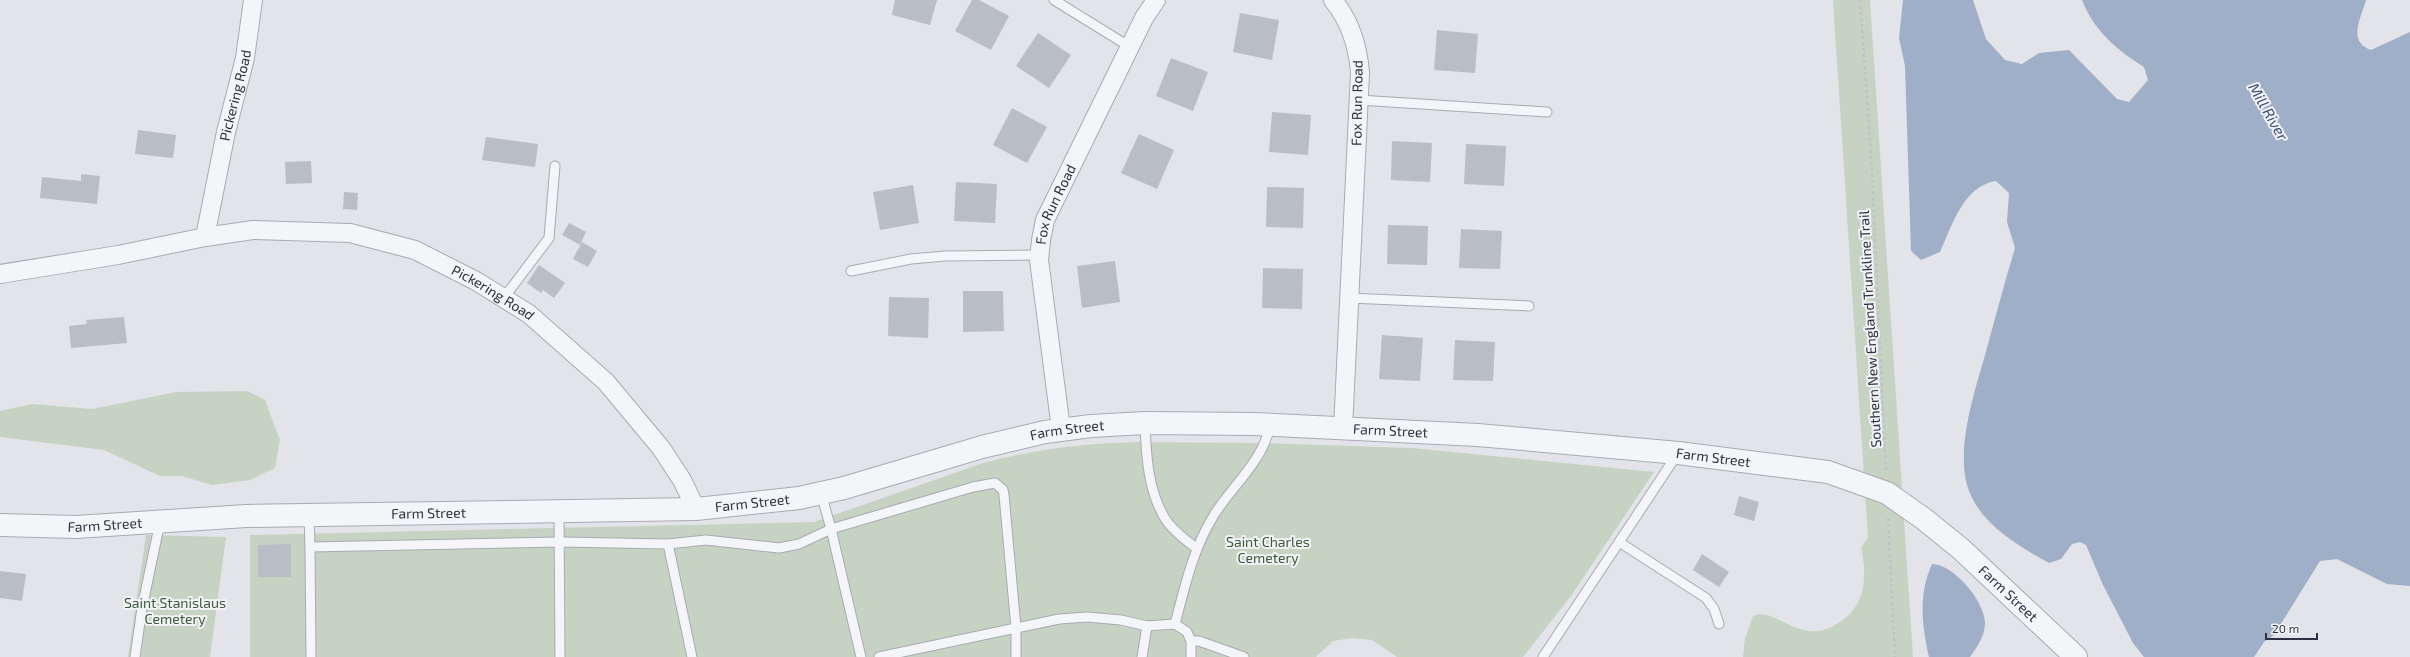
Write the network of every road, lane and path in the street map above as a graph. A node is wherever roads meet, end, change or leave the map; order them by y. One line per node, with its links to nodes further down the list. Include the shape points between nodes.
1 (253, 0): 10 (street, Pickering Road, via 245,58)
2 (1054, 0): 6 (lane)
3 (1156, 0): 6 (street, Fox Run Road)
4 (1333, 0): 7 (street, Fox Run Road, via 1349,26 1357,49 1360,73)
5 (1860, 0): 23 (path, Southern New England Trunkline Trail, via 1872,172)
6 (1130, 47): 11 (street, Fox Run Road, via 1046,220)
7 (1359, 100): 8 (lane); 14 (street, Fox Run Road)
8 (1548, 112)
9 (555, 166): 15 (lane, via 549,238)
10 (204, 237): 13 (street, Pickering Road, via 118,255); 15 (street, Pickering Road, via 253,230 350,233 415,250 476,281)
11 (1040, 255): 12 (lane, via 945,256 911,259); 19 (street, Fox Run Road)
12 (852, 271)
13 (0, 274)
14 (1349, 298): 16 (lane); 20 (street, Fox Run Road)
15 (503, 299): 24 (street, Pickering Road, via 529,314 606,382 661,448 682,480)
16 (1529, 306)
17 (1145, 424): 18 (street, Farm Street); 19 (street, Farm Street); 34 (lane, via 1145,448 1159,506 1166,521)
18 (1270, 425): 20 (street, Farm Street); 34 (lane, via 1262,448 1214,515)
19 (1061, 429): 22 (street, Farm Street, via 982,446)
20 (1343, 429): 21 (street, Farm Street, via 1478,435)
21 (1678, 453): 23 (street, Farm Street, via 1828,472); 31 (lane)
22 (821, 493): 24 (street, Farm Street, via 755,504); 29 (lane)
23 (1887, 493): 51 (path, Southern New England Trunkline Trail); 52 (street, Farm Street, via 1961,549)
24 (696, 509): 25 (street, Farm Street)
25 (559, 511): 26 (street, Farm Street); 30 (lane)
26 (309, 516): 27 (street, Farm Street, via 246,516); 33 (lane)
27 (160, 522): 28 (street, Farm Street, via 76,527); 40 (lane, via 142,608)
28 (0, 525)
29 (831, 529): 32 (lane, via 799,544 779,548 706,540); 38 (lane, via 973,487 995,483 1003,490 1004,495); 44 (lane)
30 (561, 542): 32 (lane); 33 (lane); 42 (lane)
31 (1619, 542): 36 (lane, via 1706,598 1714,609); 50 (lane)
32 (668, 544): 43 (lane)
33 (310, 547): 41 (lane)
34 (1196, 548): 35 (lane)
35 (1175, 624): 37 (lane); 39 (lane, via 1187,632)
36 (1719, 624)
37 (1147, 626): 38 (lane, via 1121,620 1088,617 1059,619); 47 (lane)
38 (1016, 628): 45 (lane); 46 (lane)
39 (1191, 641): 48 (lane); 49 (lane, via 1199,641)
40 (135, 657)
41 (311, 657)
42 (560, 657)
43 (692, 657)
44 (861, 657)
45 (879, 657)
46 (1016, 657)
47 (1142, 657)
48 (1191, 657)
49 (1244, 657)
50 (1543, 657)
51 (1895, 657)
52 (2076, 657)

